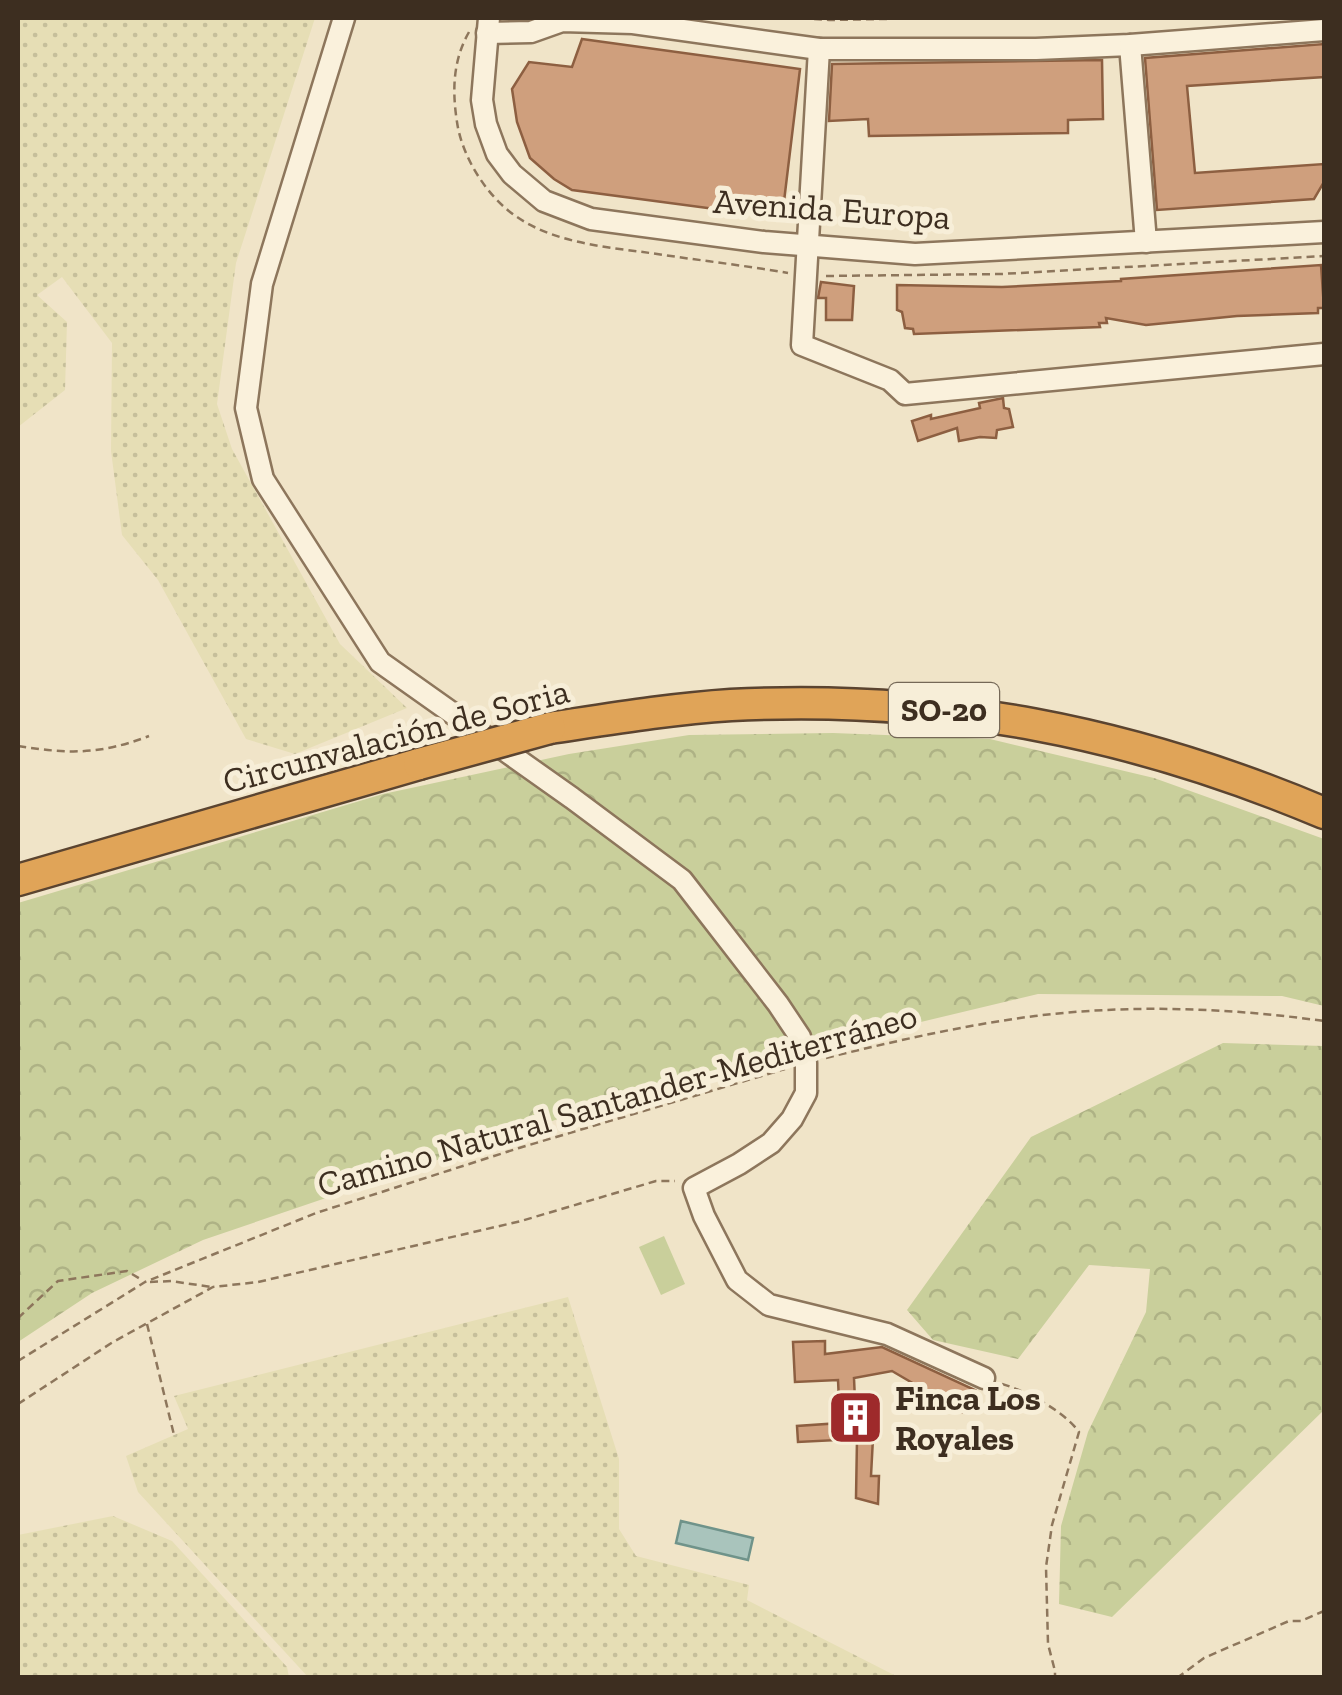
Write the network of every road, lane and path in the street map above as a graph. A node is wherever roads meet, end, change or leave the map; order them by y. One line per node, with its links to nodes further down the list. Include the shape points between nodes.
1 (344, 18): 18 (street, via 262,284 246,408 263,479 380,662 682,880 789,1020)
2 (801, 18): 3 (path)
3 (934, 18)
4 (564, 19): 5 (street, via 531,32); 8 (street)
5 (488, 25): 11 (street, Avenida Europa, via 486,124 512,174 544,201 590,219)
6 (1324, 30): 7 (street)
7 (1130, 45): 8 (street); 10 (street)
8 (818, 49): 11 (street)
9 (1324, 232): 10 (street, Avenida Europa)
10 (1146, 242): 11 (street, Avenida Europa, via 914,254)
11 (807, 246): 12 (street, via 802,345 890,380 905,394)
12 (1324, 354)
13 (149, 736): 14 (path, via 119,748 63,753)
14 (18, 746)
15 (1324, 813): 16 (highway, Circunvalación de Soria / SO-20, bridge, via 1134,746 1056,727 953,711 729,706 550,728)
16 (18, 880)
17 (1324, 1021): 18 (path, Camino Natural Santander-Mediterráneo, via 1106,1010 924,1034)
18 (806, 1063): 19 (street, via 806,1093 771,1143); 20 (path, Camino Natural Santander-Mediterráneo, via 316,1213)
19 (694, 1188): 21 (path, via 656,1181 521,1221); 25 (street, via 737,1280 769,1304 887,1334)
20 (145, 1282): 21 (path); 22 (path, via 127,1271 58,1282); 24 (path, Camino Natural Santander-Mediterráneo)
21 (213, 1287): 23 (path)
22 (18, 1318)
23 (146, 1323): 26 (path); 27 (path)
24 (18, 1361)
25 (984, 1378): 29 (path, via 1017,1389 1079,1432 1046,1567)
26 (18, 1404)
27 (174, 1435)
28 (1324, 1611): 30 (path, via 1204,1658)
29 (1054, 1678)
30 (1178, 1678)

